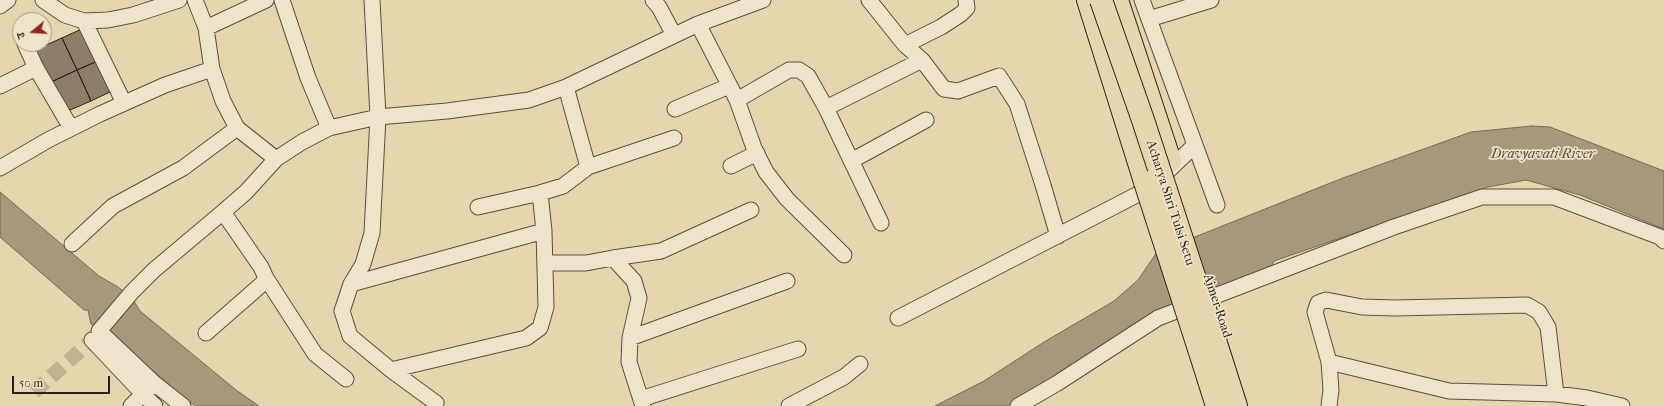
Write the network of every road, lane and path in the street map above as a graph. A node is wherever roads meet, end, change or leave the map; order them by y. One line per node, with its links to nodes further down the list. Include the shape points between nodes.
1 (8, 0): 17 (street)
2 (44, 0): 19 (street, via 65,15)
3 (179, 0): 19 (street, via 121,18)
4 (195, 0): 21 (street)
5 (266, 0): 21 (street)
6 (282, 0): 39 (street, via 308,78)
7 (372, 0): 35 (street)
8 (653, 0): 22 (street)
9 (763, 0): 20 (street)
10 (869, 0): 23 (street)
11 (966, 0): 23 (street, via 967,8 961,14)
12 (1088, 0): 83 (highway, bridge)
13 (1101, 0): 84 (highway, Acharya Shri Tulsi Setu, bridge)
14 (1117, 0): 85 (highway, Ajmer Road)
15 (1142, 0): 18 (street)
16 (1211, 0): 18 (street)
17 (0, 6)
18 (1149, 19): 41 (street)
19 (84, 21): 32 (street)
20 (698, 24): 22 (street); 29 (street)
21 (206, 28): 27 (street)
22 (674, 35): 30 (street)
23 (905, 45): 25 (street)
24 (29, 52): 26 (street)
25 (922, 60): 34 (street); 55 (street, via 944,89 958,91 999,76 1017,104)
26 (36, 68): 28 (street); 37 (street)
27 (212, 69): 32 (street, via 165,85); 38 (street, via 223,101)
28 (0, 86)
29 (729, 86): 31 (street); 33 (street)
30 (566, 87): 35 (street, via 529,100); 46 (street)
31 (737, 100): 34 (street, via 789,70 799,70 808,76); 42 (street)
32 (124, 103): 37 (street)
33 (675, 108)
34 (826, 108): 44 (street)
35 (378, 116): 39 (street); 63 (street, via 372,233 363,264)
36 (926, 120): 44 (street)
37 (71, 128): 47 (street)
38 (237, 128): 43 (street); 57 (street, via 183,168 113,206)
39 (329, 128): 43 (street)
40 (674, 138): 46 (street)
41 (1195, 145): 49 (street); 55 (street, via 1150,188)
42 (757, 153): 45 (street); 58 (street, via 766,172 787,199)
43 (276, 158): 52 (street, via 246,192)
44 (851, 161): 53 (street)
45 (731, 166)
46 (588, 167): 48 (street, via 563,186)
47 (0, 168)
48 (540, 193): 50 (street); 54 (street)
49 (1217, 206)
50 (478, 207)
51 (751, 210): 59 (street, via 661,251)
52 (223, 212): 61 (street); 66 (street, via 132,292)
53 (881, 223)
54 (544, 231): 60 (street); 63 (street)
55 (1058, 236): 64 (street)
56 (1664, 241): 82 (street, via 1660,237 1554,197 1482,197 1394,227 1158,318)
57 (72, 244)
58 (844, 255)
59 (613, 258): 60 (street, via 586,263); 67 (street, via 634,281 639,298)
60 (546, 263): 71 (street, via 546,307 540,328 526,338)
61 (266, 278): 65 (street); 72 (street, via 315,354)
62 (787, 281): 67 (street)
63 (351, 284): 71 (street, via 342,311 350,336)
64 (898, 318)
65 (206, 333)
66 (95, 336): 73 (street); 74 (street)
67 (630, 338): 76 (street, via 629,362)
68 (798, 348): 76 (street)
69 (1329, 362): 75 (street, via 1449,391); 75 (street, via 1315,312 1318,303 1326,300 1362,307 1527,305 1539,312 1548,327); 86 (street)
70 (860, 364): 81 (street, via 844,377)
71 (391, 370): 77 (street)
72 (346, 379)
73 (155, 384): 74 (street); 80 (street)
74 (143, 394): 78 (street); 79 (street)
75 (1556, 394): 87 (street)
76 (642, 402)
77 (438, 405)
78 (131, 406)
79 (155, 406)
80 (183, 406)
81 (789, 406)
82 (1018, 406)
83 (1218, 406)
84 (1236, 406)
85 (1249, 406)
86 (1329, 406)
87 (1622, 406)

